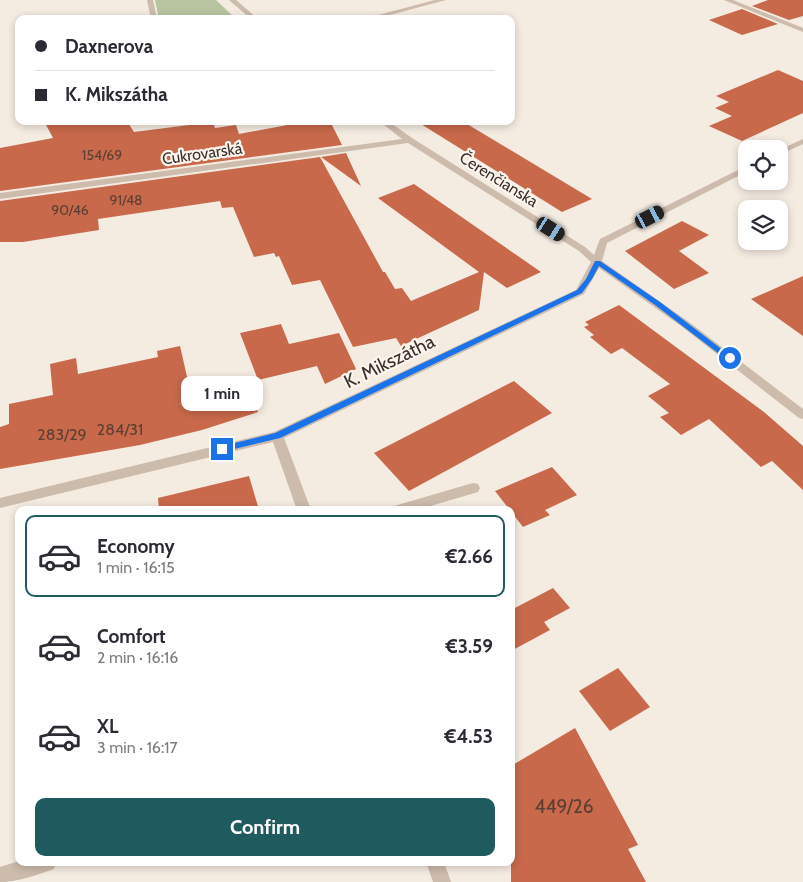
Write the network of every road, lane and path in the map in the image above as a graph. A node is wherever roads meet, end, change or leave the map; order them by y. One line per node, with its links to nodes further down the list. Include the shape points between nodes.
1 (150, 0): 5 (street)
2 (232, 0): 6 (street)
3 (443, 0): 7 (street)
4 (727, 0): 8 (street)
5 (153, 15)
6 (250, 15)
7 (380, 15)
8 (803, 30)
9 (388, 125): 10 (street, Čerenčianska)
10 (409, 140): 14 (street, Cukrovarská); 15 (street, Čerenčianska)
11 (803, 141): 12 (street)
12 (788, 148)
13 (738, 173): 15 (street, K. Mikszátha, via 603,242)
14 (0, 196)
15 (598, 262): 16 (street, Čerenčianska); 17 (street, K. Mikszátha, via 580,292)
16 (803, 415)
17 (277, 436): 19 (street, K. Mikszátha); 20 (street)
18 (473, 488): 21 (street)
19 (0, 503)
20 (303, 506)
21 (412, 506)
22 (34, 866): 24 (street)
23 (436, 866): 25 (street)
24 (0, 876)
25 (442, 882)

